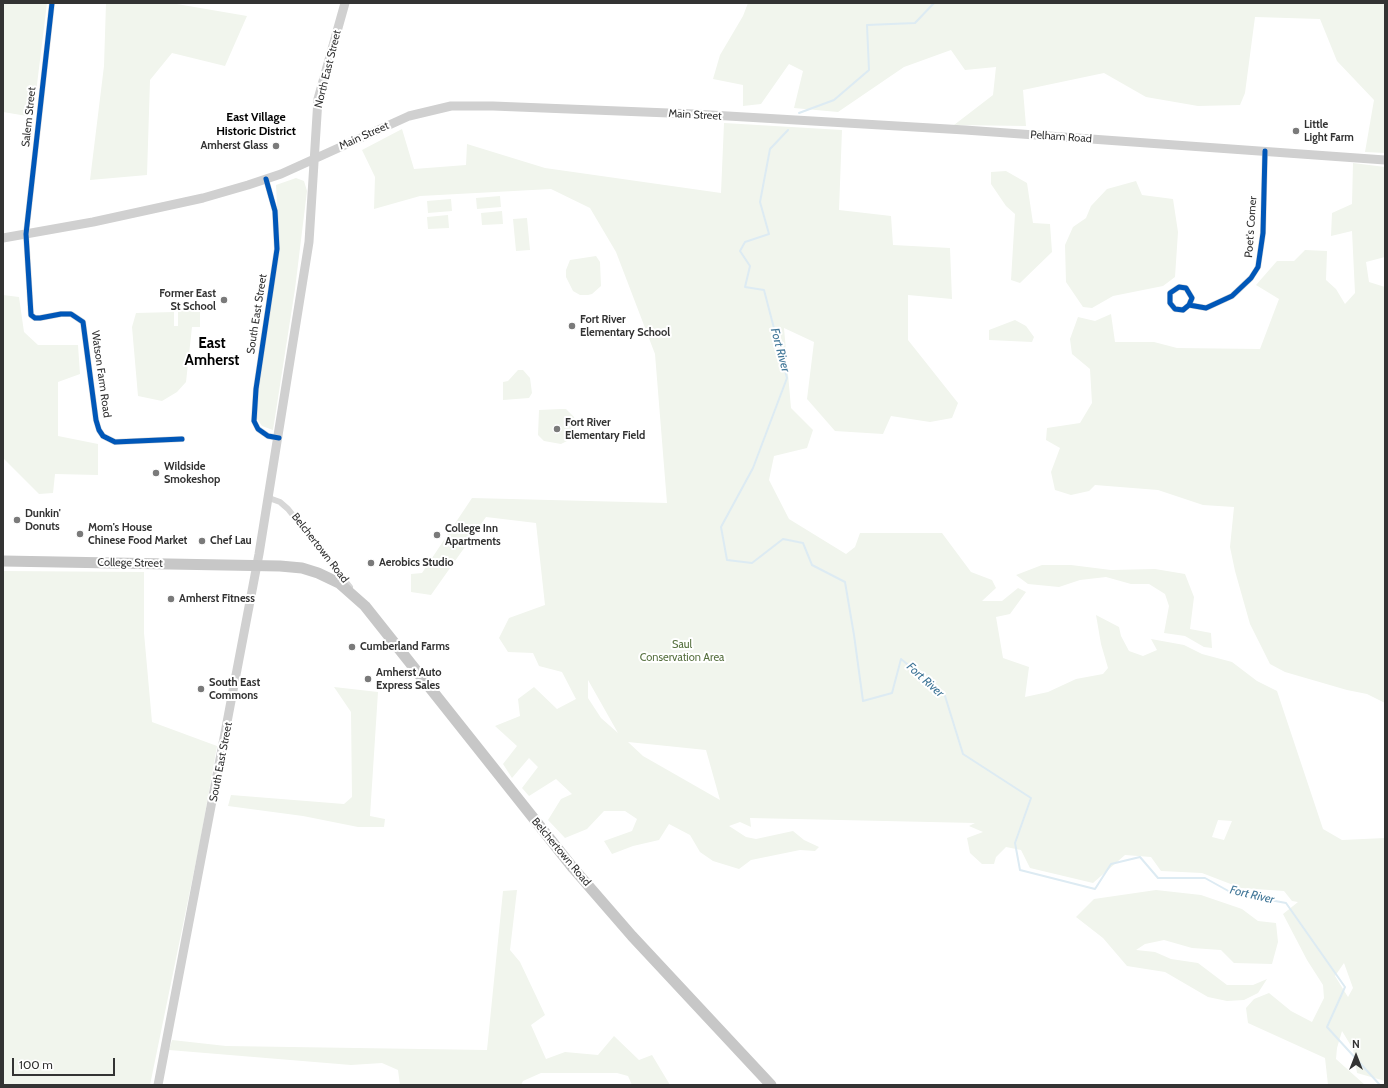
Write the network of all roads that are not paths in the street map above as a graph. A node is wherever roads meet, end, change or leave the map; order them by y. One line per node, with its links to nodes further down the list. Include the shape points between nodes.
1 (52, 3): 8 (street, Salem Street)
2 (345, 3): 5 (main road, North East Street, via 318,99)
3 (736, 117): 4 (main road, Pelham Road); 5 (main road, Main Street, via 555,108 451,106 409,116)
4 (1265, 151): 6 (main road, Pelham Road); 10 (street, Poet's Corner, via 1263,233 1258,267 1246,284 1224,301 1206,308)
5 (314, 160): 7 (main road, Main Street); 11 (main road, South East Street, via 311,222)
6 (1385, 160)
7 (266, 179): 8 (main road, Main Street, via 192,200); 11 (street, South East Street, via 275,210 277,249 256,389 254,420 258,429 268,436)
8 (26, 234): 9 (main road, Main Street); 12 (street, Watson Farm Road, via 31,315 40,318 71,314 83,322 99,430 115,442)
9 (3, 238)
10 (1189, 305)
11 (279, 438): 13 (main road, South East Street)
12 (182, 439)
13 (269, 498): 15 (main road, South East Street); 16 (street, Belchertown Road, via 280,502 294,515)
14 (3, 561): 15 (highway, College Street)
15 (257, 566): 16 (highway, Belchertown Road, via 302,568 318,573 339,583); 17 (main road, South East Street)
16 (365, 606): 18 (highway, Belchertown Road, via 573,868)
17 (158, 1085)
18 (771, 1085)

